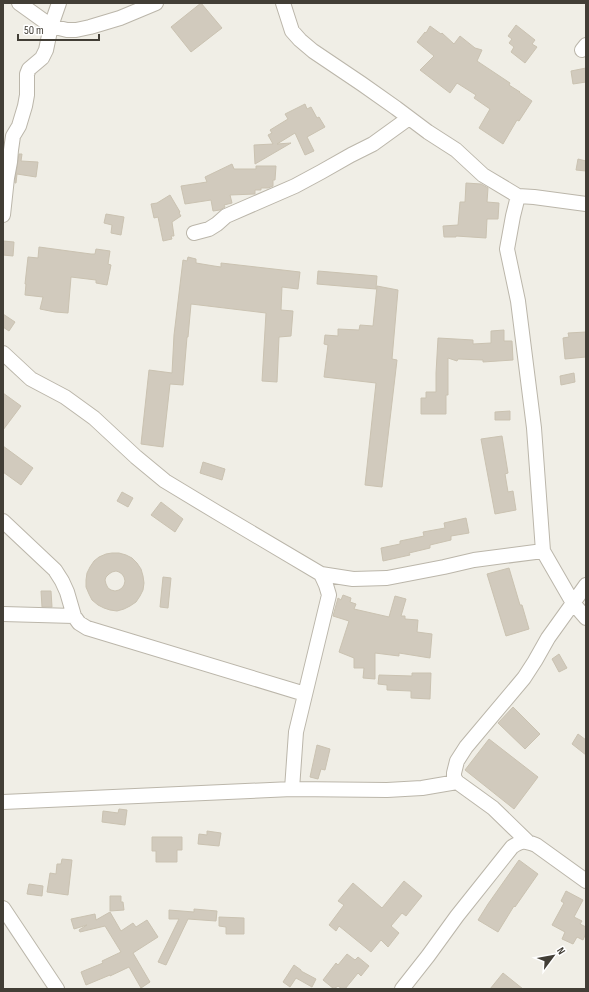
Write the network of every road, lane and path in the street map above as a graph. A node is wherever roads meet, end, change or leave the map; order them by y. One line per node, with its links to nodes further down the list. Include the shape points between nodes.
1 (19, 3): 5 (street)
2 (59, 3): 5 (street)
3 (156, 3): 5 (street, via 90,27 67,30)
4 (283, 3): 6 (street, via 292,31 300,40)
5 (51, 26): 9 (street, via 46,50 27,74 27,95 19,126 13,136)
6 (409, 118): 7 (street, via 456,150 483,175); 10 (street, via 373,144 322,172 226,216 209,229)
7 (518, 196): 8 (street); 13 (street, via 508,248 534,420)
8 (586, 204)
9 (3, 215)
10 (194, 233)
11 (3, 353): 14 (street, via 31,378 65,396 94,418 165,481)
12 (5, 527): 20 (street, via 55,570 67,592)
13 (543, 551): 15 (street, via 474,560 387,578); 18 (street)
14 (321, 574): 15 (street); 17 (street)
15 (346, 578): 17 (street)
16 (586, 585): 18 (street)
17 (328, 593): 22 (street)
18 (573, 603): 21 (street); 23 (street, via 524,678 466,746 454,772)
19 (3, 614): 20 (street)
20 (74, 616): 22 (street, via 79,623 88,628)
21 (586, 618)
22 (305, 694): 24 (street, via 296,732)
23 (457, 782): 24 (street, via 387,790); 26 (street, via 493,808)
24 (292, 789): 25 (street)
25 (3, 802)
26 (527, 841): 27 (street, via 536,844); 30 (street, via 519,842 512,847)
27 (586, 881)
28 (3, 908): 29 (street)
29 (57, 989)
30 (402, 989)

